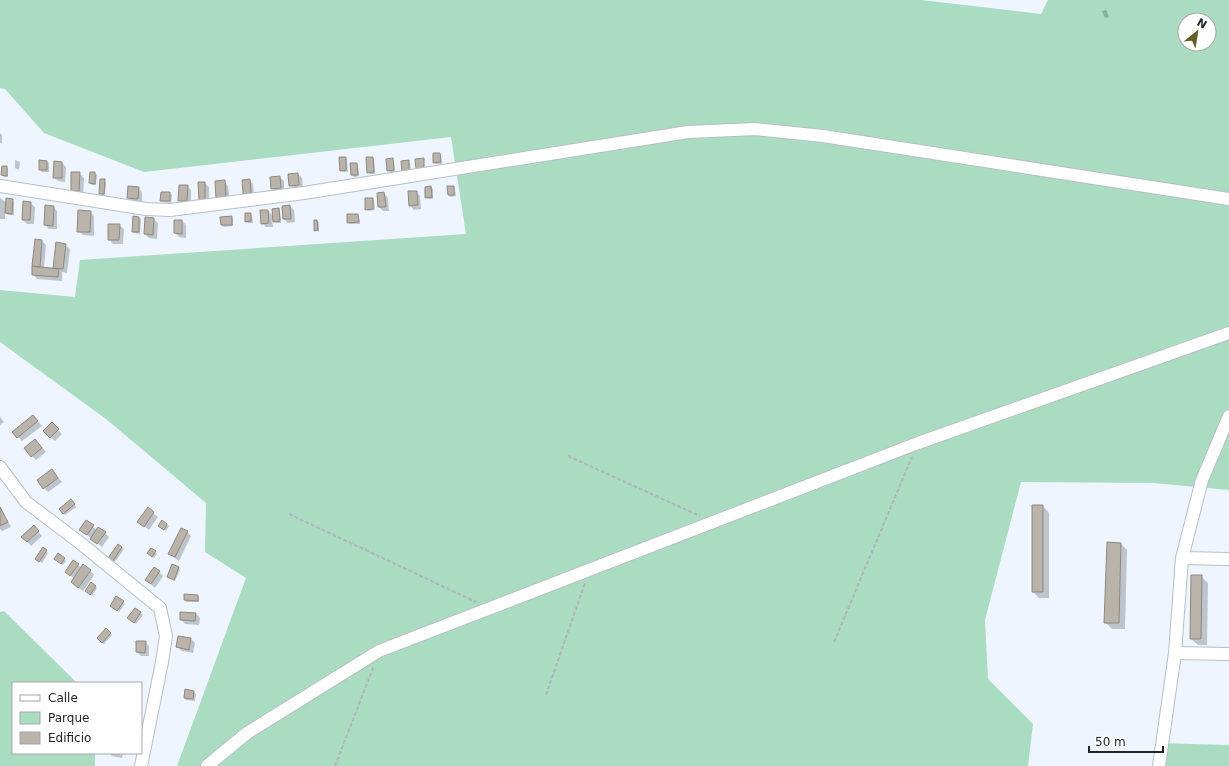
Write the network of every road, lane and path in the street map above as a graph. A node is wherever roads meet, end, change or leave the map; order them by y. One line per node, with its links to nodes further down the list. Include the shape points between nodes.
1 (0, 186): 2 (street, via 146,209 170,210 304,193 688,132 755,129 823,136)
2 (1229, 199)
3 (1229, 333): 5 (street)
4 (1229, 416): 10 (street, via 1202,480)
5 (918, 443): 9 (street); 14 (path)
6 (568, 456): 9 (path)
7 (0, 467): 19 (street, via 26,502 160,608 166,636)
8 (289, 514): 13 (path)
9 (713, 522): 12 (street)
10 (1182, 558): 11 (street); 16 (street)
11 (1229, 560)
12 (589, 570): 13 (street); 18 (path)
13 (489, 609): 15 (street)
14 (834, 642)
15 (379, 651): 20 (street, via 247,733); 21 (path)
16 (1175, 653): 17 (street); 22 (street)
17 (1229, 654)
18 (546, 695)
19 (141, 766)
20 (207, 766)
21 (335, 766)
22 (1159, 766)

